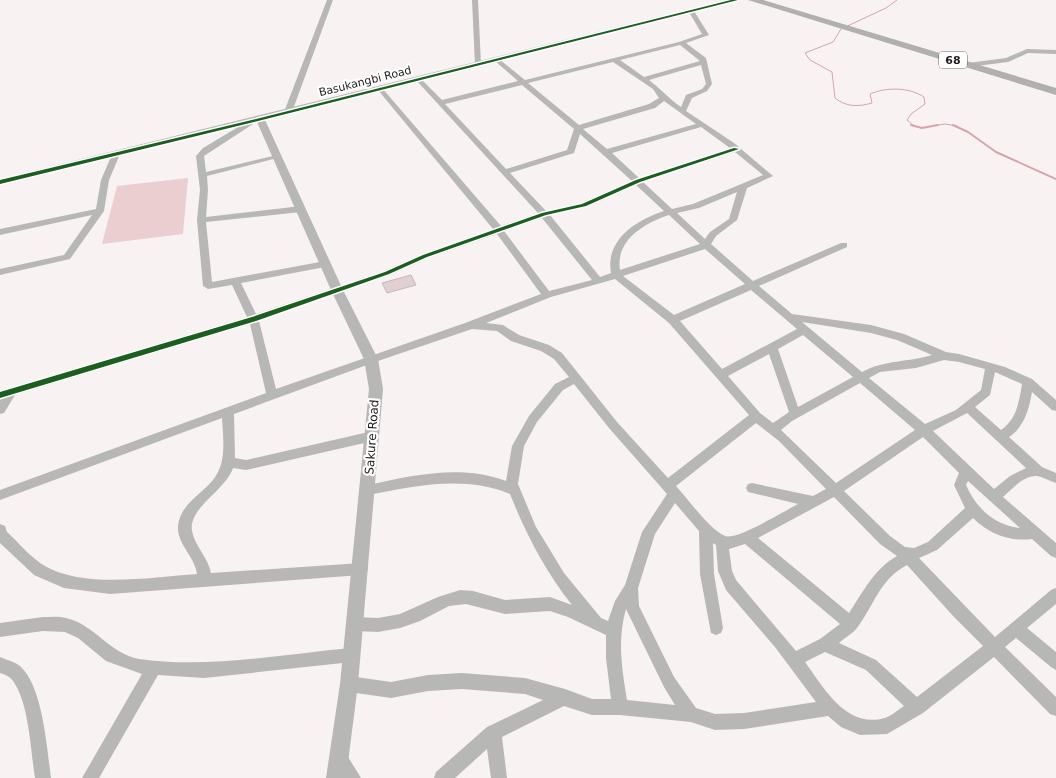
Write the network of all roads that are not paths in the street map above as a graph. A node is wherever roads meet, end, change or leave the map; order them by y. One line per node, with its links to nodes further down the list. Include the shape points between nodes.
1 (330, 0): 21 (street)
2 (475, 0): 11 (street)
3 (736, 0): 5 (street, Basukangbi Road)
4 (753, 0): 12 (main road, 68)
5 (692, 12): 6 (street, via 706,35); 8 (street, Basukangbi Road)
6 (681, 43): 9 (street); 10 (street, via 702,57)
7 (1056, 52): 12 (street, via 1027,52 1008,60)
8 (497, 60): 11 (street, Basukangbi Road); 15 (street)
9 (615, 60): 14 (street); 15 (street)
10 (704, 62): 14 (street); 20 (street, via 709,84 705,90 689,97)
11 (478, 65): 13 (street, Basukangbi Road)
12 (968, 65): 17 (main road, 68)
13 (418, 80): 16 (street, Basukangbi Road); 19 (street)
14 (643, 80): 18 (street)
15 (524, 82): 19 (street); 24 (street)
16 (380, 89): 21 (street, Basukangbi Road); 39 (street)
17 (1056, 92)
18 (664, 98): 20 (street); 24 (street, via 652,106)
19 (439, 103): 29 (street)
20 (683, 110): 23 (street)
21 (288, 112): 22 (street, Basukangbi Road)
22 (256, 120): 27 (street, Basukangbi Road); 28 (street, Sakure Road); 30 (street, via 200,156)
23 (701, 125): 25 (street); 26 (street)
24 (578, 128): 26 (street); 29 (street, via 571,151)
25 (736, 149): 31 (street); 33 (street, via 769,176)
26 (606, 152): 31 (street)
27 (116, 154): 32 (street, Basukangbi Road); 35 (street, via 105,180)
28 (277, 157): 30 (street); 34 (street, Sakure Road)
29 (505, 172): 37 (street)
30 (202, 175): 38 (street)
31 (638, 181): 36 (street); 37 (street, via 584,205)
32 (0, 182)
33 (742, 187): 36 (street); 41 (street, via 733,220 713,234)
34 (301, 209): 38 (street); 43 (street, Sakure Road)
35 (100, 211): 40 (street); 44 (street, via 67,257)
36 (671, 212): 41 (street); 45 (street, via 652,219 622,240 615,254)
37 (544, 214): 39 (street); 47 (street)
38 (201, 220): 46 (street, via 208,286)
39 (499, 230): 49 (street); 50 (street)
40 (0, 232)
41 (706, 245): 45 (street); 48 (street)
42 (844, 245): 48 (street)
43 (325, 264): 46 (street); 49 (street, Sakure Road)
44 (0, 272)
45 (616, 275): 47 (street); 53 (street)
46 (235, 281): 52 (street)
47 (598, 281): 50 (street)
48 (754, 285): 51 (street); 53 (street)
49 (337, 290): 52 (street); 58 (street, Sakure Road)
50 (547, 295): 54 (street)
51 (789, 316): 55 (street); 57 (street, via 871,329 900,337)
52 (254, 319): 64 (street); 65 (street)
53 (672, 320): 60 (street)
54 (469, 326): 58 (street); 62 (street, via 498,328 515,338 545,348 558,356)
55 (804, 330): 56 (street); 61 (street)
56 (772, 348): 60 (street); 70 (street)
57 (944, 356): 59 (street); 61 (street, via 916,364 878,368)
58 (371, 360): 65 (street); 74 (street, Sakure Road, via 376,389)
59 (991, 368): 63 (street); 66 (street, via 986,392)
60 (721, 375): 71 (street)
61 (863, 377): 70 (street); 73 (street)
62 (577, 378): 82 (street, via 551,395 518,446 512,484); 83 (street, via 613,425)
63 (1028, 382): 67 (street); 75 (street, via 1016,426)
64 (5, 394): 68 (street)
65 (272, 396): 69 (street)
66 (968, 407): 73 (street); 75 (street)
67 (1056, 407)
68 (0, 410)
69 (228, 412): 76 (street); 85 (street)
70 (795, 414): 72 (street)
71 (756, 416): 72 (street); 83 (street)
72 (773, 430): 84 (street)
73 (924, 430): 78 (street); 84 (street)
74 (373, 436): 76 (street, via 246,465); 81 (street, Sakure Road)
75 (1000, 437): 77 (street)
76 (228, 462): 97 (street, via 213,489 187,517 185,527 190,544 203,565)
77 (1038, 471): 79 (street); 86 (street, via 1028,472 1012,481)
78 (966, 472): 86 (street); 88 (street, via 960,484)
79 (1056, 478)
80 (752, 488): 87 (street)
81 (368, 490): 82 (street, via 444,478 486,480); 96 (street, Sakure Road)
82 (514, 490): 101 (street, via 530,530 559,578)
83 (671, 490): 89 (street); 98 (street, via 649,532)
84 (836, 490): 87 (street); 95 (street, via 885,540)
85 (0, 495)
86 (995, 497): 91 (street)
87 (815, 502): 92 (street)
88 (973, 510): 91 (street, via 1006,533 1021,536); 95 (street, via 929,548)
89 (706, 529): 93 (street); 103 (street, via 707,574)
90 (0, 530): 97 (street, via 2,536 39,570 64,581 110,587)
91 (1034, 533): 94 (street)
92 (748, 537): 93 (street, via 731,543); 102 (street)
93 (722, 542): 110 (street, via 725,571 731,585)
94 (1056, 552)
95 (912, 555): 102 (street, via 892,566 877,581); 108 (street)
96 (361, 569): 97 (street); 100 (street, Sakure Road)
97 (205, 579)
98 (631, 588): 106 (street, via 619,607); 120 (street, via 636,617 669,682)
99 (1056, 595): 104 (street)
100 (355, 624): 101 (street, via 389,625 466,596 504,607 551,604); 109 (street, Sakure Road)
101 (597, 624): 106 (street)
102 (851, 624): 107 (street)
103 (716, 628)
104 (1016, 628): 108 (street); 111 (street)
105 (0, 630): 113 (street, via 43,624 66,625 83,633 111,656 137,666)
106 (614, 631): 116 (street)
107 (825, 644): 110 (street); 117 (street, via 871,665)
108 (994, 647): 117 (street); 119 (street)
109 (352, 654): 113 (street, via 204,670); 114 (street, Sakure Road)
110 (794, 660): 118 (street)
111 (1056, 662)
112 (0, 665): 123 (street, via 15,672 23,683 33,713)
113 (154, 667): 124 (street)
114 (349, 684): 115 (street, via 391,690 462,681 525,686); 122 (street, Sakure Road)
115 (565, 697): 116 (street, via 592,707); 121 (street)
116 (620, 707): 120 (street)
117 (918, 707): 118 (street, via 887,726 860,727 847,722)
118 (830, 708): 120 (street, via 744,721 715,722)
119 (1056, 708)
120 (691, 714)
121 (493, 733): 127 (street); 128 (street)
122 (339, 758): 125 (street, Sakure Road); 126 (street)
123 (43, 778)
124 (90, 778)
125 (336, 778)
126 (352, 778)
127 (442, 778)
128 (499, 778)

